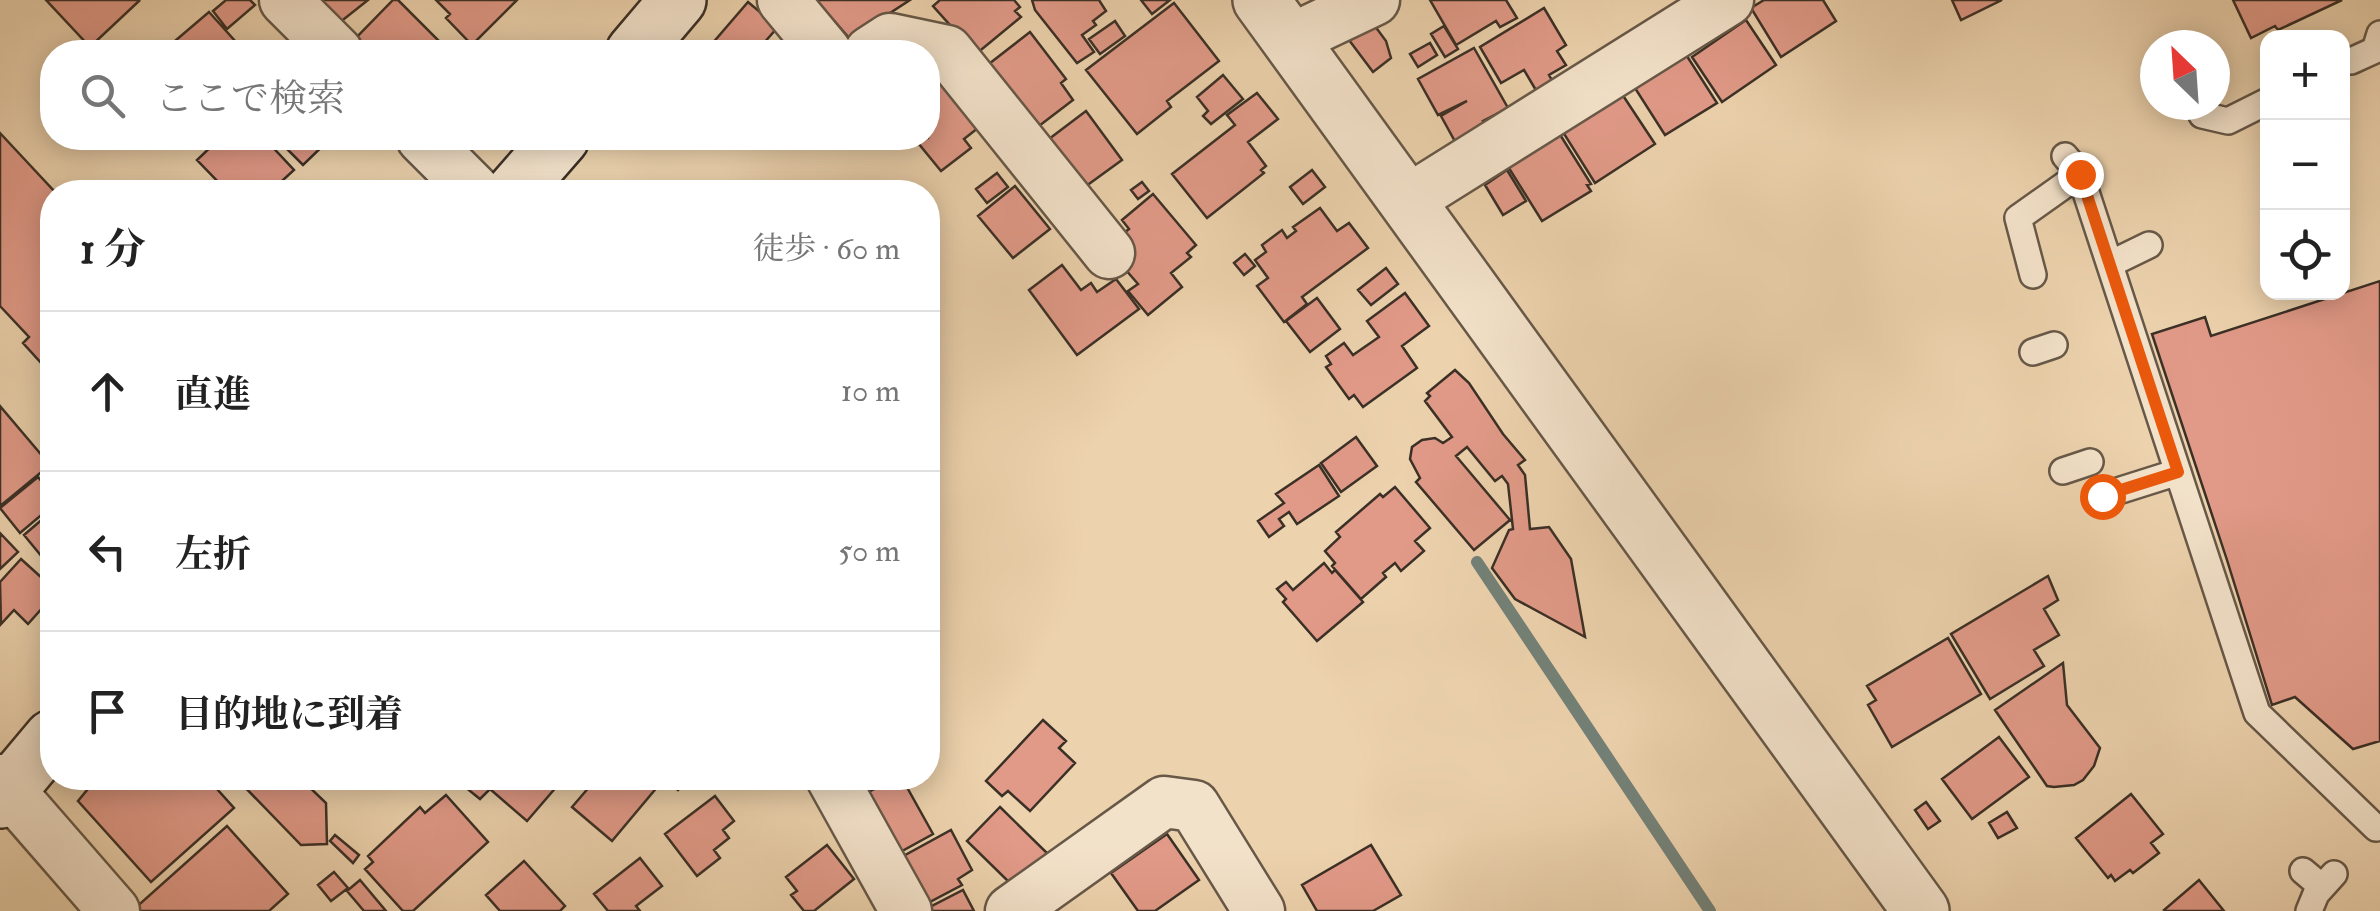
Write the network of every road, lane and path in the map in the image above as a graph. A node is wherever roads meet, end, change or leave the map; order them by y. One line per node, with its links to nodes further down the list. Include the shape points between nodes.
1 (285, 0): 7 (street)
2 (678, 0): 8 (street)
3 (783, 0): 9 (street)
4 (1374, 0): 6 (street)
5 (1728, 0): 19 (street)
6 (1275, 20): 19 (street)
7 (325, 40)
8 (644, 40)
9 (816, 40)
10 (2378, 48): 12 (lane)
11 (940, 49): 21 (street, via 948,51)
12 (2351, 61)
13 (2260, 106): 14 (lane)
14 (2224, 120)
15 (434, 150): 17 (street)
16 (551, 150): 18 (street)
17 (464, 180)
18 (524, 180)
19 (1407, 201): 37 (street)
20 (2149, 246): 22 (lane)
21 (1109, 253)
22 (2110, 264): 23 (lane, via 2073,165 2018,218); 26 (lane)
23 (2033, 275)
24 (2090, 462): 25 (lane)
25 (2063, 471)
26 (2178, 472): 27 (lane); 31 (lane, via 2257,713)
27 (2102, 496)
28 (40, 751): 29 (street)
29 (3, 790): 33 (street)
30 (839, 790): 34 (street)
31 (2376, 828)
32 (2320, 878): 38 (lane)
33 (114, 911)
34 (906, 911)
35 (1011, 911): 36 (street, via 1164,802 1194,806)
36 (1259, 911)
37 (1921, 911)
38 (2309, 911)

